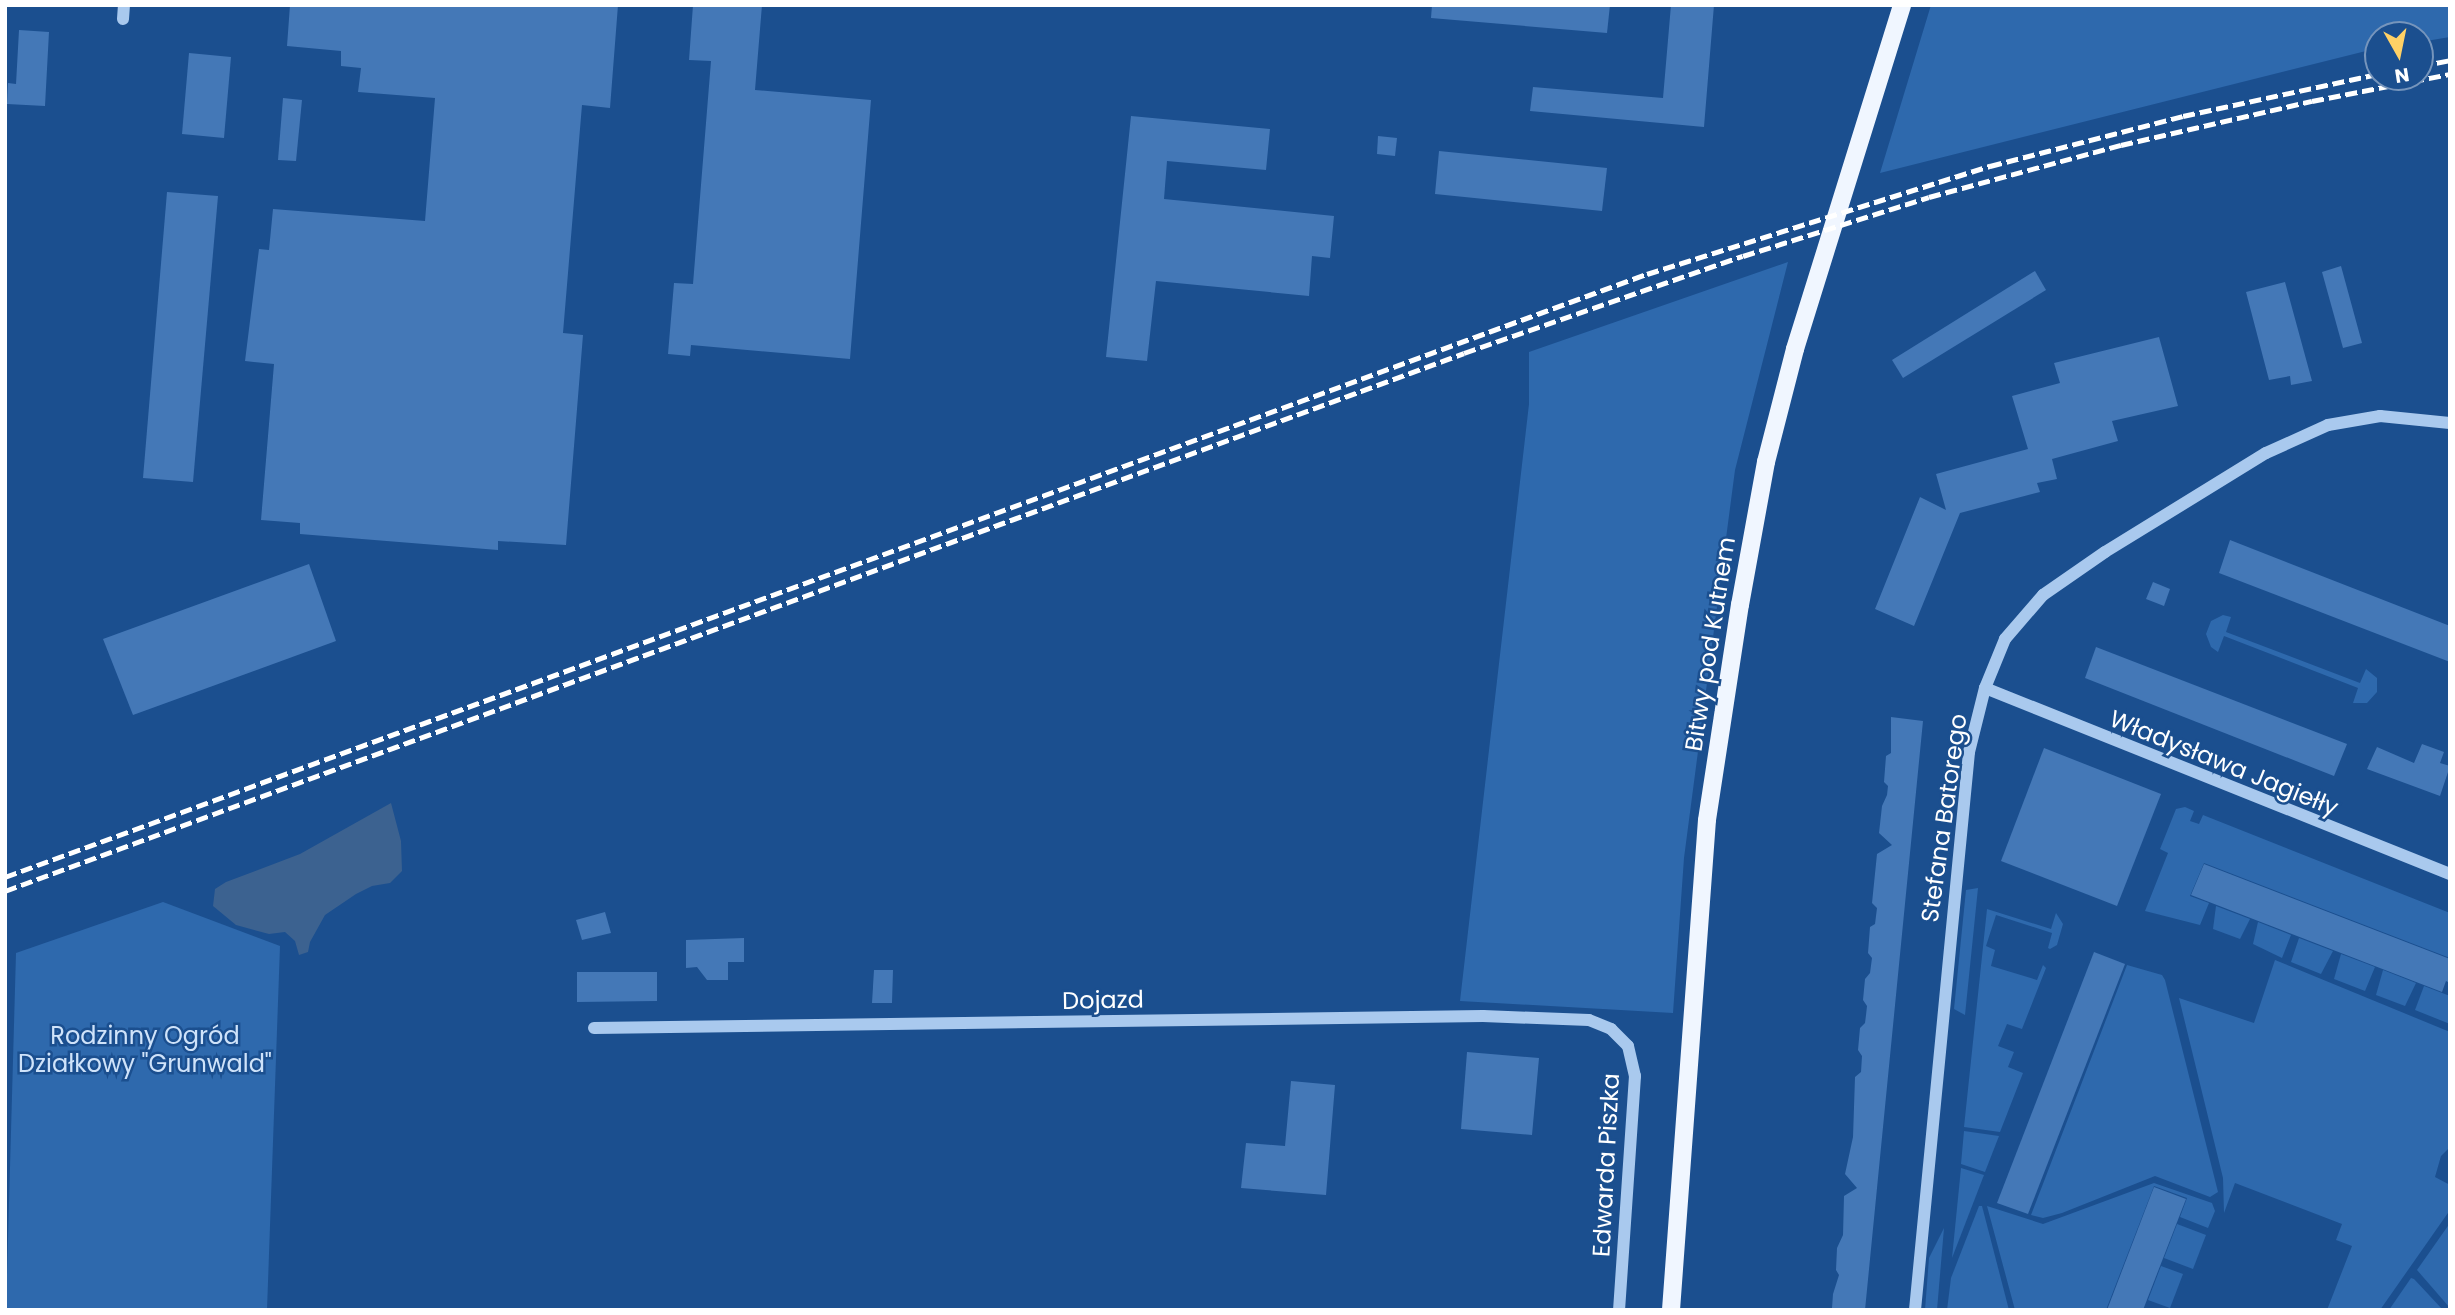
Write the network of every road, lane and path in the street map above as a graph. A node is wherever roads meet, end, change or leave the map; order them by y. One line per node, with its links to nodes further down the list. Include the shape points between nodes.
1 (124, 5): 3 (street)
2 (1902, 5): 10 (main road, Bitwy pod Kutnem, via 1795,349 1766,462 1740,605 1707,820)
3 (123, 19)
4 (2450, 423): 5 (street, Stefana Batorego, via 2380,416 2328,425 2266,453 2043,595 2005,639)
5 (1984, 688): 6 (street, Władysława Jagiełły); 11 (street, Stefana Batorego, via 1969,752 1955,873)
6 (2450, 874)
7 (594, 1028): 8 (street, Dojazd, via 1483,1016 1589,1020)
8 (1611, 1030): 9 (street, Edwarda Piszka, via 1628,1046 1635,1076)
9 (1619, 1310)
10 (1671, 1310)
11 (1915, 1310)

